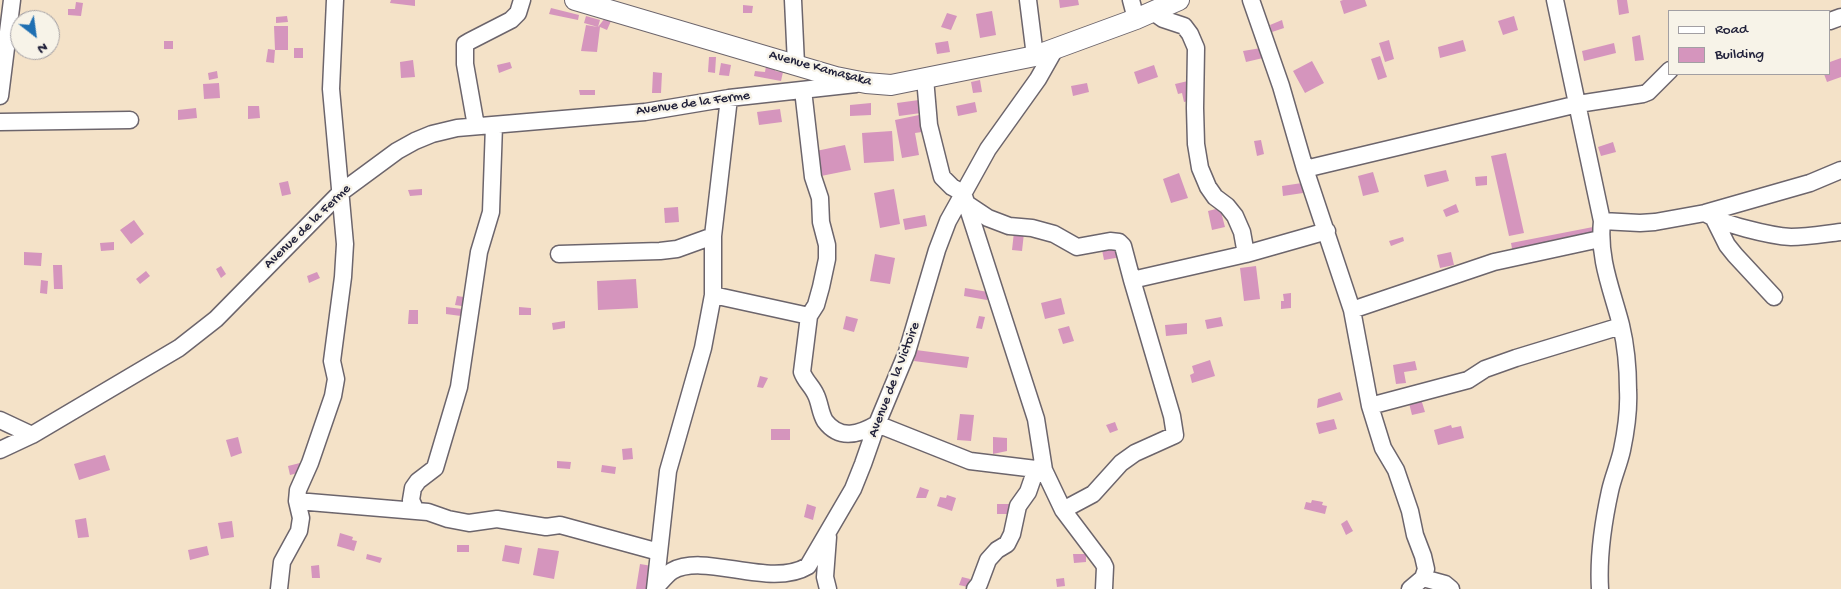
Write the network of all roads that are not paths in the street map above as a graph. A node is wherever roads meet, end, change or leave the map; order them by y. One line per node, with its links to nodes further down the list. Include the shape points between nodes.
1 (12, 0): 18 (street)
2 (334, 0): 27 (street, via 331,89)
3 (522, 0): 24 (street, via 518,13 511,20 465,44 465,64)
4 (793, 0): 13 (street)
5 (1028, 0): 12 (street)
6 (1179, 0): 10 (street, Avenue Kamasaka)
7 (1250, 0): 25 (street)
8 (1555, 0): 20 (street)
9 (579, 1): 13 (street, Avenue Kamasaka)
10 (1140, 10): 11 (street, Avenue Kamasaka); 36 (street, via 1184,26 1190,34 1196,48 1196,144 1200,168 1215,197 1235,216)
11 (1055, 50): 12 (street, Avenue Kamasaka); 28 (street, Avenue de la Victoire, via 1038,80 988,149)
12 (1035, 56): 15 (street, Avenue Kamasaka)
13 (796, 64): 16 (street, Avenue Kamasaka)
14 (1668, 72): 20 (street, via 1643,94)
15 (925, 78): 16 (street, Avenue Kamasaka, via 891,85); 28 (street, via 929,125 942,177)
16 (866, 83): 17 (street, Avenue de la Ferme)
17 (802, 90): 19 (street, Avenue de la Ferme); 41 (street, via 813,177 820,198 821,222 827,245 821,286)
18 (0, 96)
19 (729, 98): 23 (street, Avenue de la Ferme, via 645,112); 33 (street)
20 (1578, 104): 25 (street); 30 (street)
21 (130, 120): 22 (street)
22 (0, 122)
23 (494, 125): 24 (street, Avenue de la Ferme); 51 (street, via 491,212 480,252 459,387 435,468 418,480 413,488 411,500)
24 (476, 126): 27 (street, Avenue de la Ferme, via 432,134 415,141)
25 (1306, 169): 31 (street)
26 (1841, 170): 29 (street)
27 (340, 193): 46 (street, Avenue de la Ferme, via 199,334 145,370); 49 (street, via 345,244 344,277 332,361 336,379)
28 (965, 198): 37 (street, via 988,218 1009,226 1054,234 1077,247 1119,242); 45 (street, Avenue de la Victoire, via 948,221 907,352); 48 (street, via 1033,411)
29 (1709, 216): 30 (street, via 1640,223); 32 (street, via 1791,237); 39 (street, via 1735,255)
30 (1602, 221): 34 (street)
31 (1327, 231): 36 (street); 40 (street)
32 (1841, 232)
33 (713, 236): 35 (street, via 677,249 660,251); 38 (street)
34 (1600, 239): 40 (street, via 1494,262); 42 (street)
35 (559, 254)
36 (1246, 254): 37 (street)
37 (1132, 280): 50 (street, via 1176,435 1135,453 1121,463 1093,494)
38 (713, 295): 41 (street); 53 (street, via 703,348 668,471)
39 (1774, 297)
40 (1352, 310): 43 (street)
41 (809, 316): 45 (street, via 802,372 814,391 825,421 842,433 850,434 862,433)
42 (1621, 326): 43 (street, via 1516,358 1485,369 1468,380); 62 (street, via 1626,353 1627,409 1622,451 1610,491 1600,546)
43 (1370, 406): 54 (street, via 1383,448 1396,470 1410,510 1426,569)
44 (0, 420): 46 (street)
45 (878, 424): 48 (street, via 970,461); 52 (street, Avenue de la Victoire, via 853,489)
46 (32, 435): 47 (street, Avenue de la Ferme)
47 (0, 450)
48 (1040, 469): 50 (street); 58 (street, via 1018,506 1007,544 988,560)
49 (297, 501): 51 (street); 56 (street, via 301,518 299,531 282,562)
50 (1063, 510): 59 (street, via 1103,563)
51 (416, 511): 53 (street, via 469,523 497,519 546,527 560,525)
52 (829, 531): 55 (street, Avenue de la Victoire, via 808,566 802,570 768,574 682,567 672,571); 57 (street, via 825,577)
53 (659, 552): 55 (street)
54 (1423, 578): 60 (street); 61 (street)
55 (656, 588)
56 (279, 589)
57 (828, 589)
58 (975, 589)
59 (1104, 589)
60 (1410, 589)
61 (1451, 589)
62 (1600, 589)

